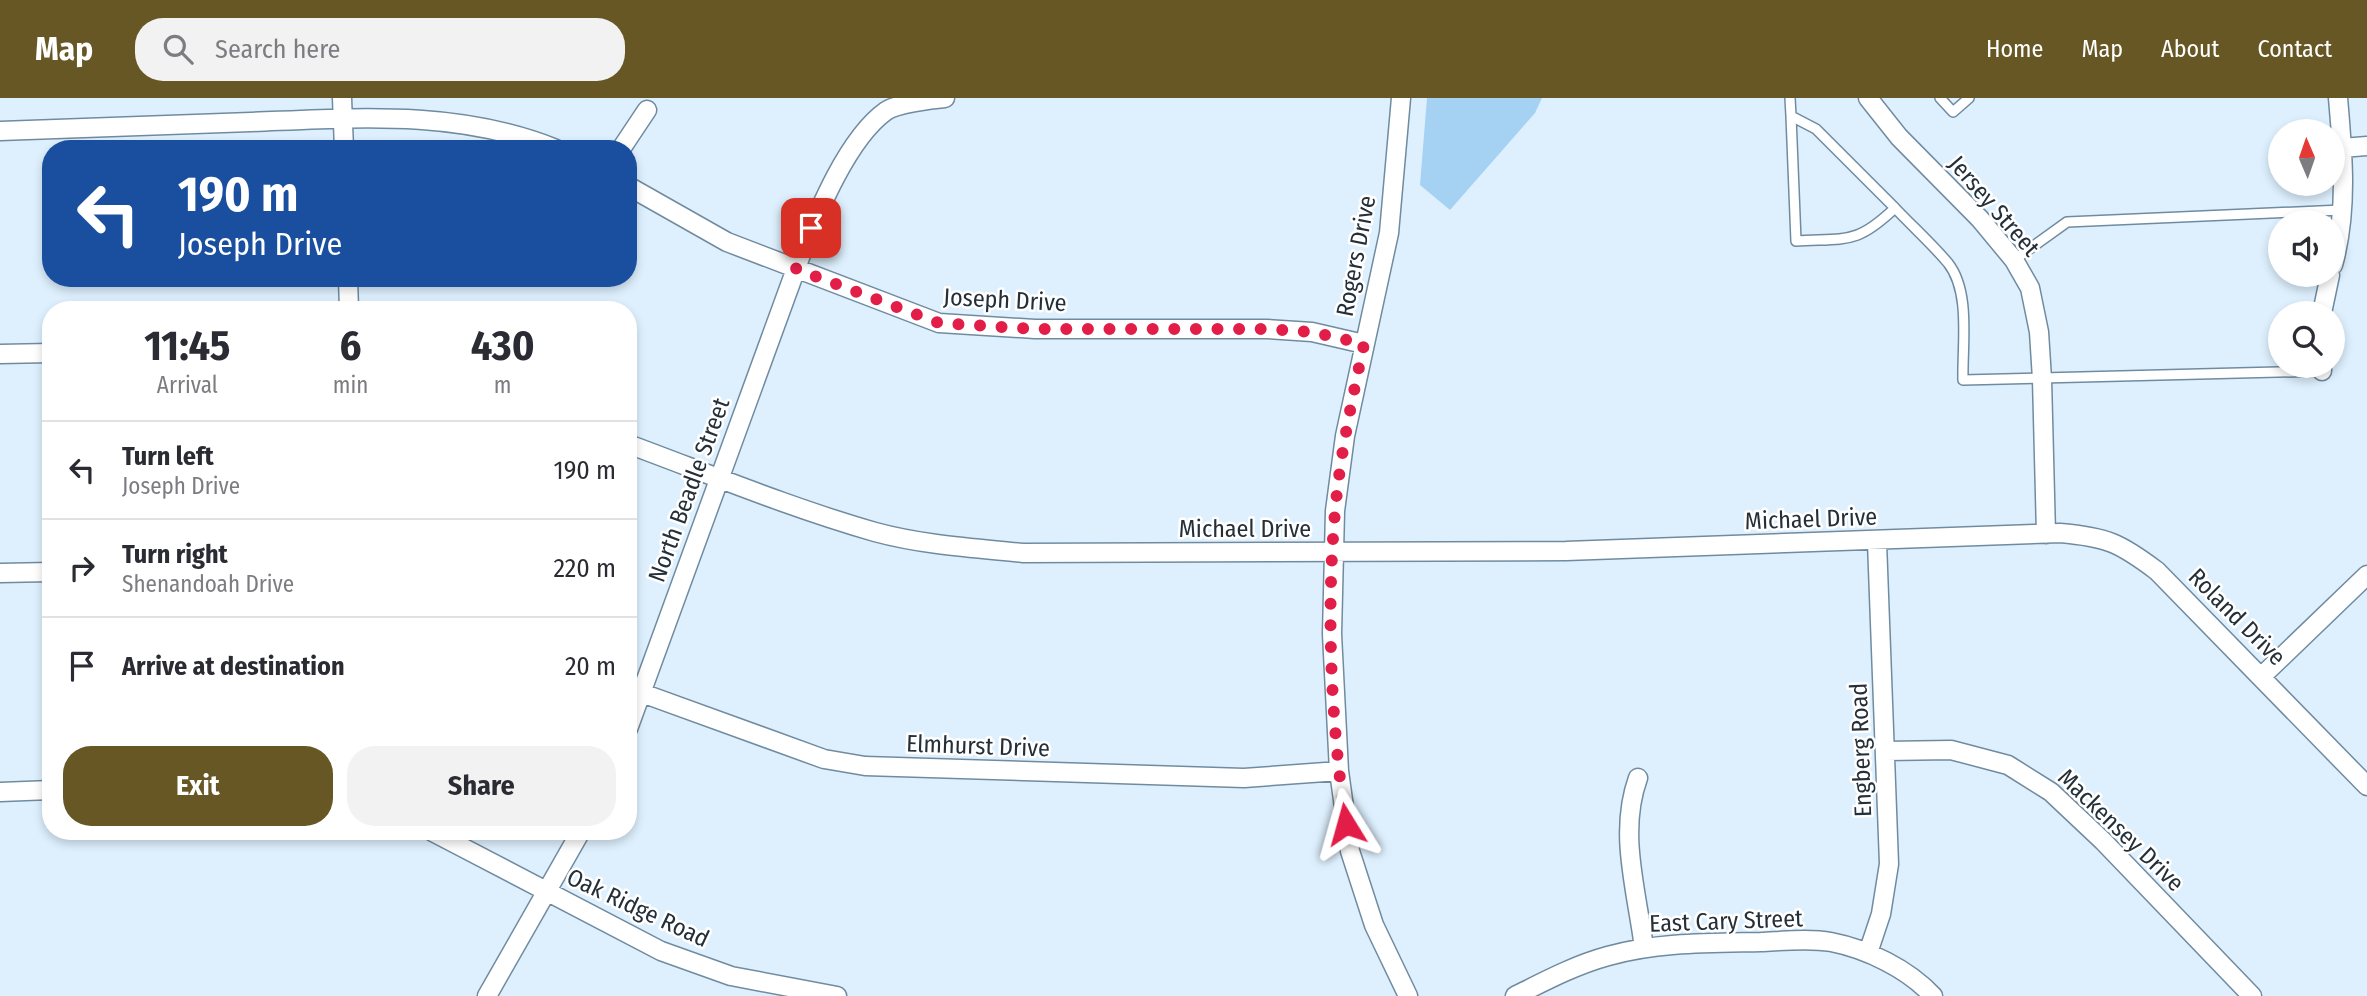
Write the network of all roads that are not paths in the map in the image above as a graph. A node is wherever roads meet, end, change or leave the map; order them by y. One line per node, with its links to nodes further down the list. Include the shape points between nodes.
1 (342, 98): 11 (street)
2 (945, 98): 25 (street, North Beadle Street, via 887,109 832,182)
3 (1401, 98): 26 (street, Rogers Drive, via 1389,233)
4 (1790, 98): 10 (lane)
5 (1868, 98): 24 (street, Jersey Street)
6 (1940, 98): 7 (lane, via 1954,112)
7 (1969, 98)
8 (2338, 98): 12 (street)
9 (647, 110): 16 (street)
10 (1791, 116): 21 (lane, via 1816,130); 21 (lane, via 1796,241 1856,238 1871,231)
11 (343, 118): 13 (street); 14 (street); 15 (street, via 446,120 490,127)
12 (2340, 119)
13 (0, 131)
14 (344, 140)
15 (529, 140)
16 (627, 140)
17 (2367, 146): 18 (street)
18 (2345, 148)
19 (637, 192): 25 (street, Joseph Drive, via 698,228)
20 (2343, 196): 22 (street)
21 (1895, 208): 30 (lane, via 1949,264 1956,278 1963,380)
22 (2343, 210)
23 (2268, 213): 24 (lane, via 2067,222)
24 (2014, 260): 30 (street, Jersey Street, via 2030,288)
25 (796, 269): 26 (street, Joseph Drive, via 939,323 1035,329 1267,329 1312,332); 32 (street, North Beadle Street)
26 (1364, 344): 35 (street, Rogers Drive, via 1345,436)
27 (42, 352): 28 (street)
28 (0, 354)
29 (2268, 370): 30 (lane)
30 (2042, 379): 33 (street, Jersey Street)
31 (637, 447): 32 (street, Michael Drive)
32 (720, 477): 35 (street, Michael Drive, via 877,532 947,546 1023,554); 40 (street, North Beadle Street)
33 (2046, 534): 34 (street, Michael Drive); 39 (street, Roland Drive, via 2092,536 2122,545 2157,571)
34 (1877, 542): 35 (street, Michael Drive); 42 (street, Engberg Road)
35 (1333, 554): 43 (street, Rogers Drive)
36 (42, 572): 37 (street)
37 (0, 573)
38 (2367, 575): 39 (street)
39 (2262, 676): 45 (street, Roland Drive)
40 (637, 685)
41 (637, 691): 43 (street, Elmhurst Drive, via 824,759 865,766 1244,778)
42 (1886, 751): 52 (street, Engberg Road, via 1889,864 1881,914); 58 (street, Mackensey Drive, via 1951,750 2008,765 2051,792)
43 (1339, 771): 55 (street, Rogers Drive, via 1350,851 1374,925)
44 (1638, 778): 51 (street, via 1629,803 1628,834)
45 (2367, 786)
46 (42, 790): 47 (street)
47 (0, 792)
48 (447, 840): 50 (street, Oak Ridge Road)
49 (576, 840): 50 (street)
50 (546, 892): 53 (street); 54 (street, Oak Ridge Road, via 613,928 731,976)
51 (1644, 948): 52 (street, East Cary Street, via 1829,942); 56 (street, East Cary Street, via 1606,956)
52 (1868, 953): 57 (street, East Cary Street)
53 (487, 996)
54 (837, 996)
55 (1408, 996)
56 (1515, 996)
57 (1933, 996)
58 (2252, 996)

